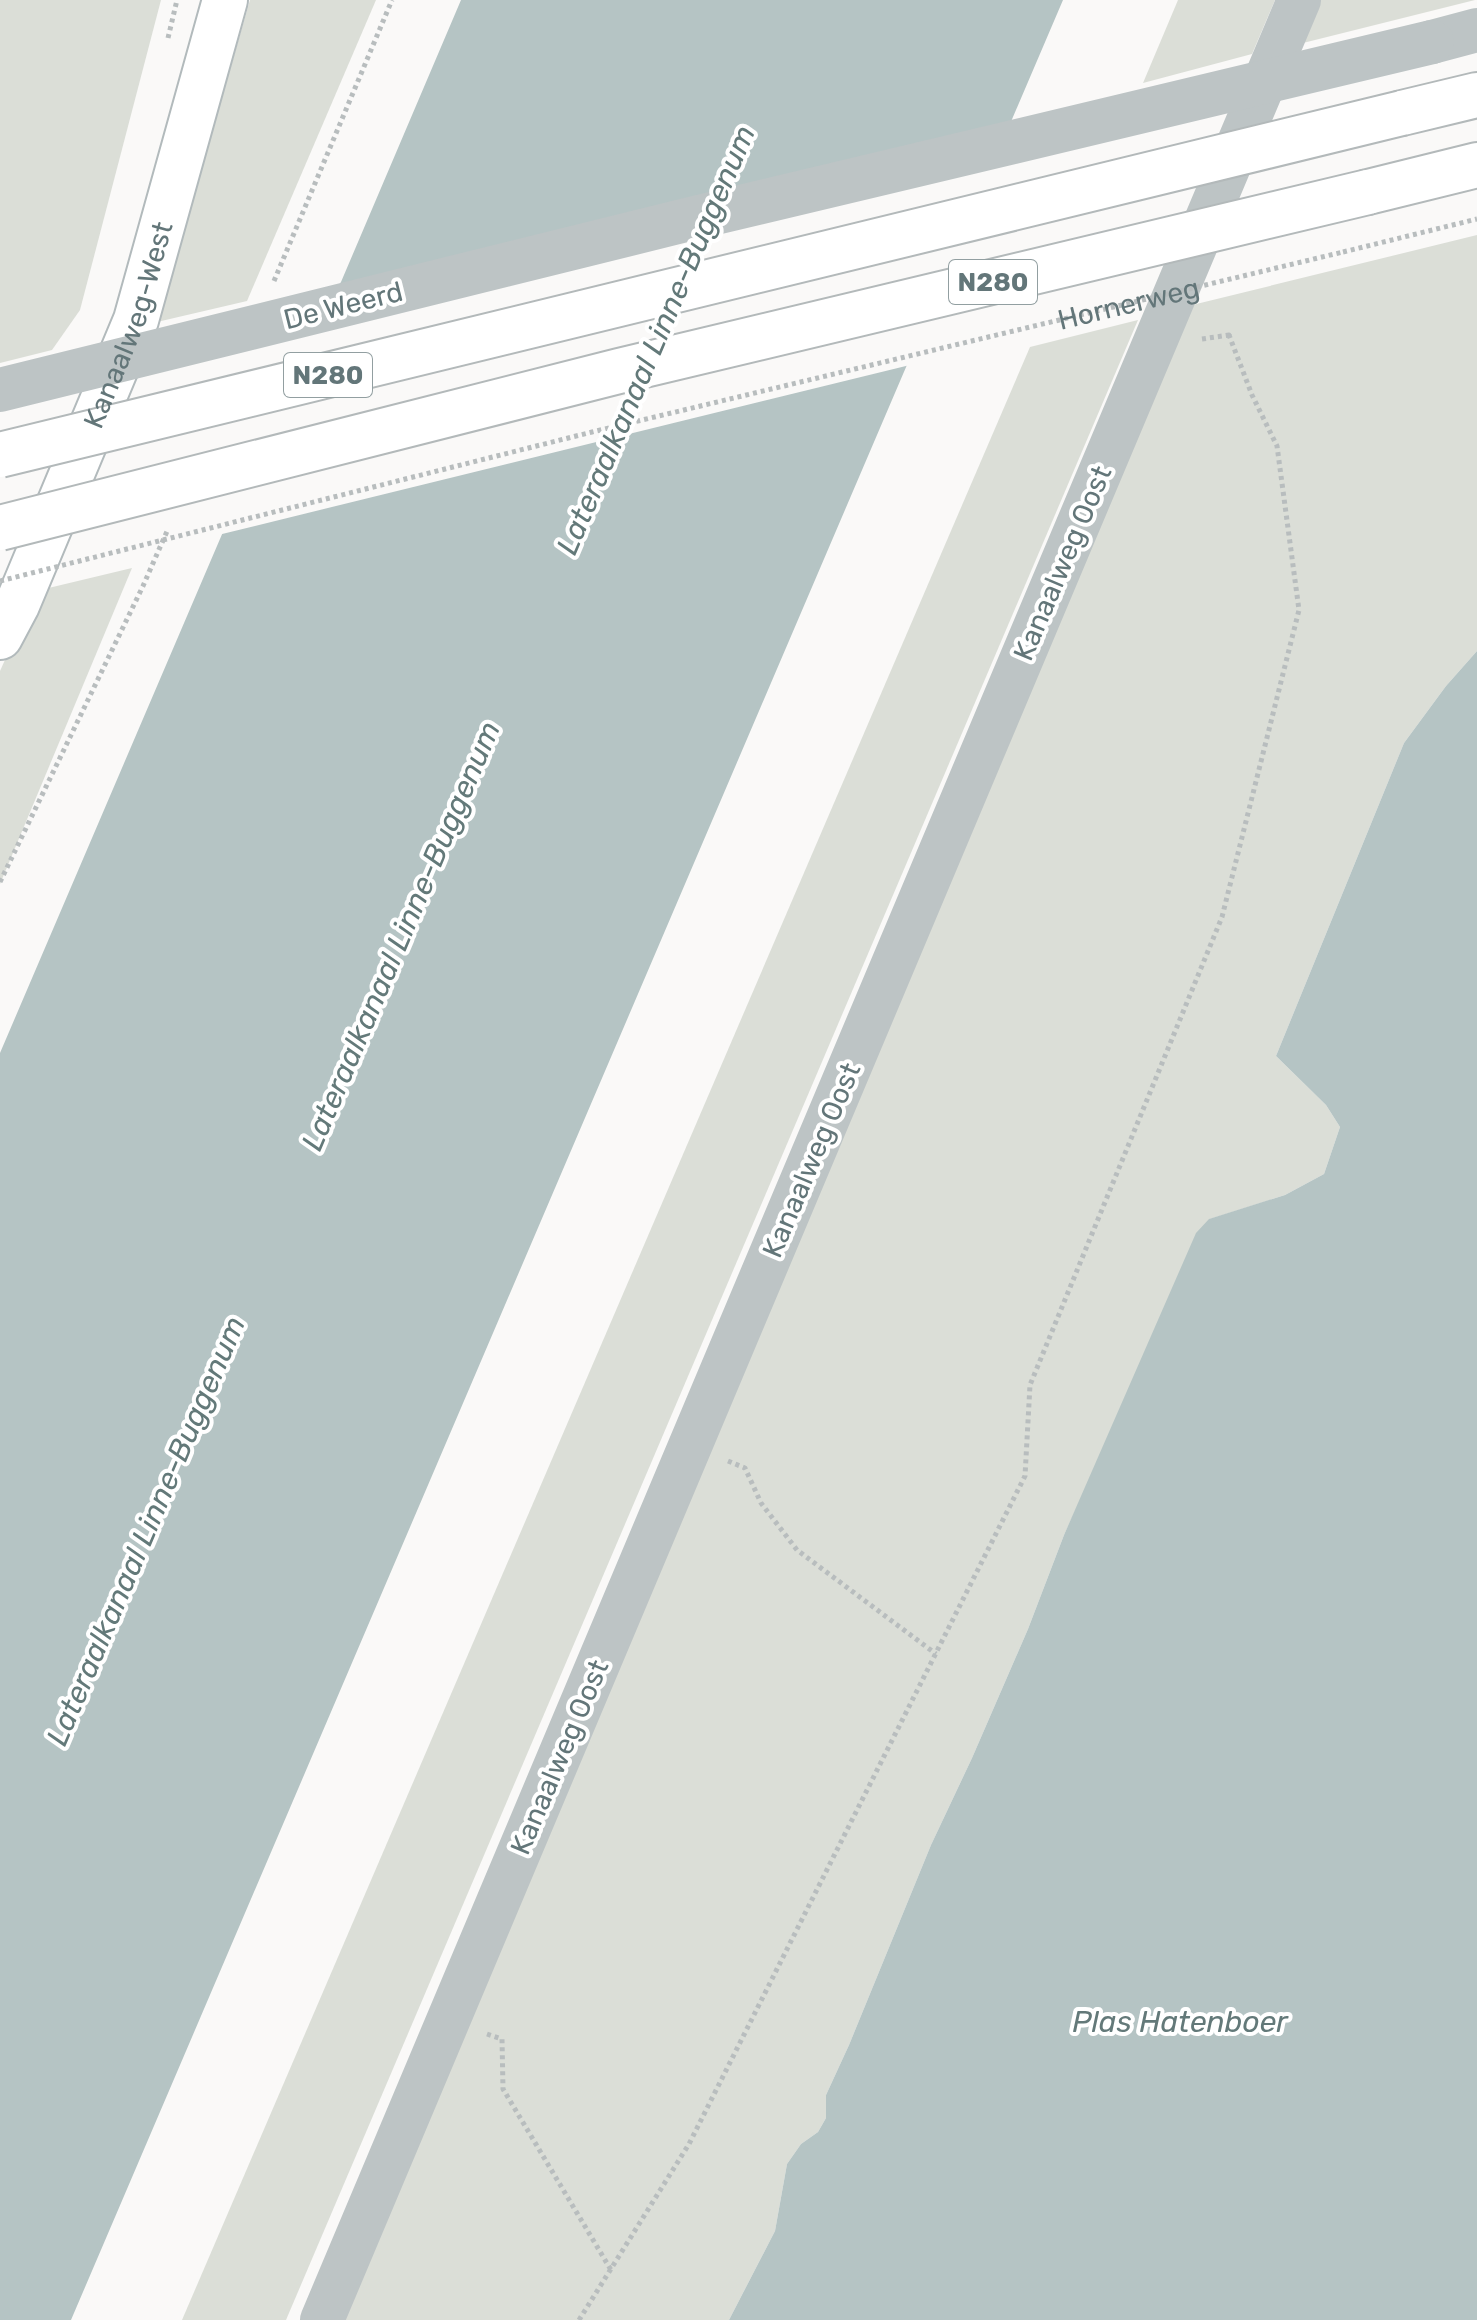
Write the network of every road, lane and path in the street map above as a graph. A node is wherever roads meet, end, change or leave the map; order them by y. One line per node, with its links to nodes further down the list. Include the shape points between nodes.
1 (177, 0): 5 (path)
2 (225, 0): 14 (main road, Kanaalweg-West, via 136,320)
3 (1299, 0): 19 (street, Kanaalweg Oost)
4 (1477, 30): 10 (street, De Weerd, bridge)
5 (166, 45)
6 (1477, 95): 11 (main road, N280, bridge)
7 (1477, 165): 12 (main road, Hornerweg / N280, bridge, via 619,371)
8 (1477, 219): 13 (path, Hornerweg, bridge)
9 (1229, 335): 16 (path, via 1277,446 1299,610 1222,917 1030,1385 1025,1476)
10 (0, 390)
11 (0, 455)
12 (0, 528)
13 (0, 581)
14 (0, 637)
15 (745, 1468): 16 (path, via 761,1503 797,1550)
16 (936, 1654): 18 (path, via 689,2144)
17 (502, 2039): 18 (path, via 503,2089)
18 (611, 2270): 20 (path)
19 (322, 2320)
20 (579, 2320)

